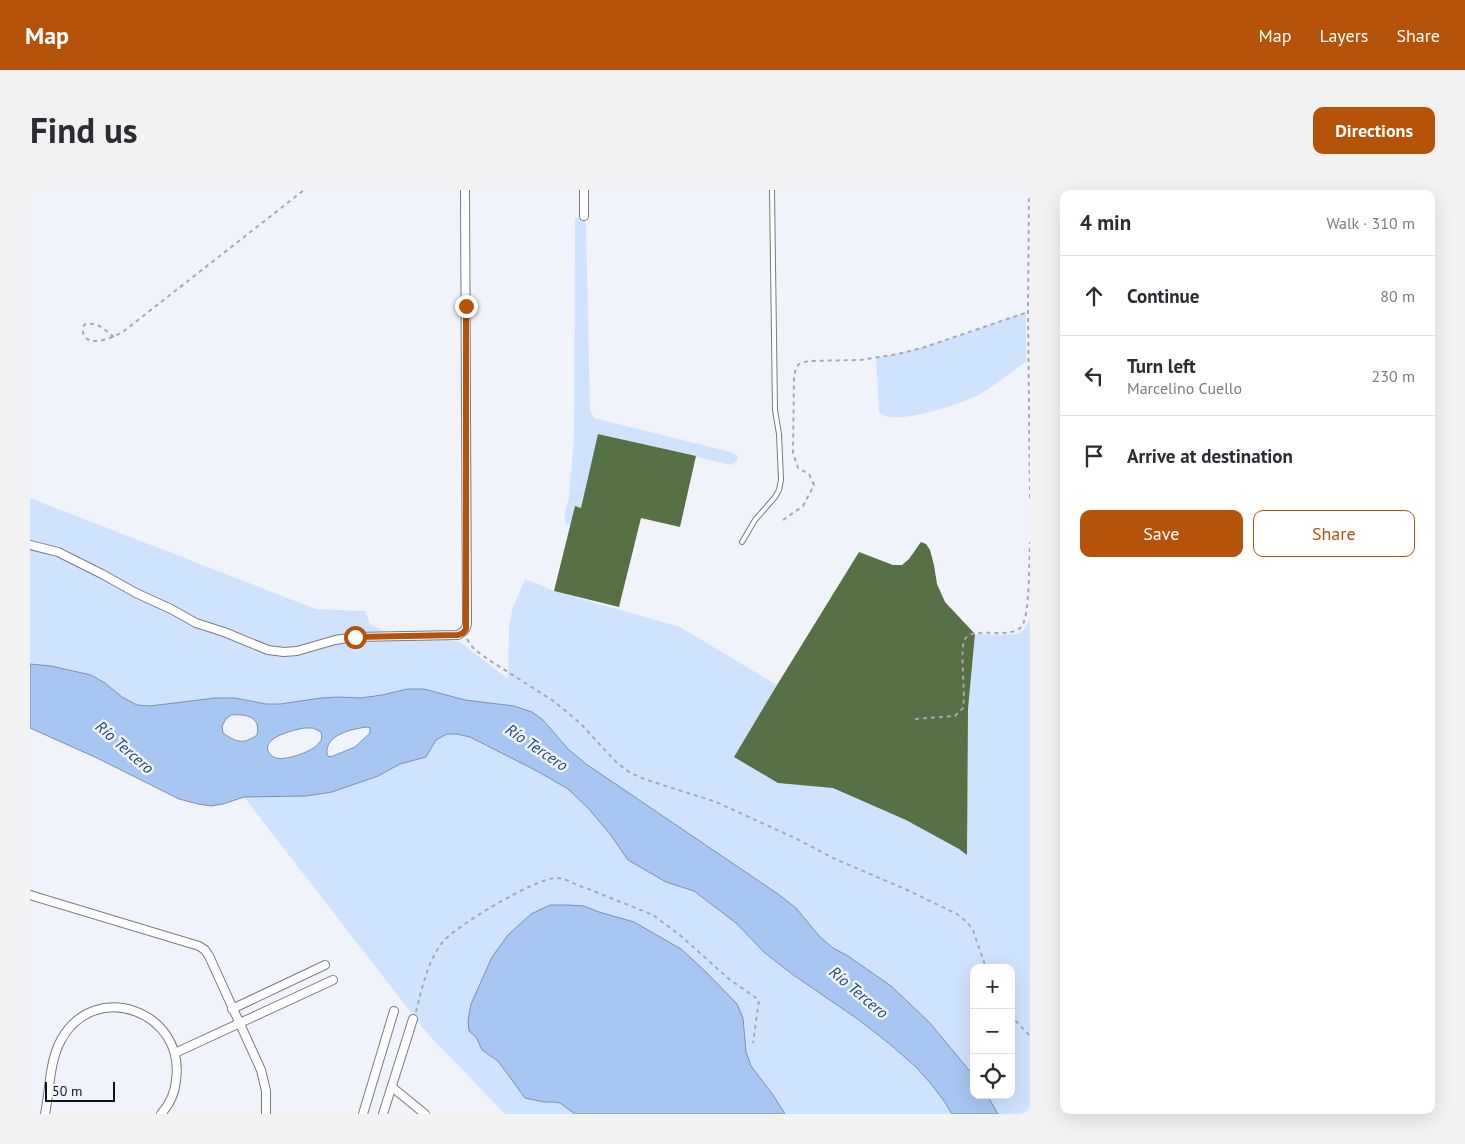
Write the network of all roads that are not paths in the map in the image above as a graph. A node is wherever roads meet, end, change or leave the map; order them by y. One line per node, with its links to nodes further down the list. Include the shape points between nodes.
1 (465, 190): 6 (street, via 467,624 463,633 355,637 297,651 268,650 196,623 58,552)
2 (584, 190): 4 (street)
3 (772, 190): 5 (lane, via 775,410 781,480 775,498 755,520)
4 (584, 216)
5 (742, 542)
6 (30, 545)
7 (30, 895): 10 (street, via 200,946 209,956)
8 (325, 965): 10 (street)
9 (333, 980): 13 (street)
10 (232, 1009): 13 (street)
11 (394, 1011): 19 (street)
12 (413, 1019): 15 (street)
13 (240, 1024): 14 (street); 18 (street, via 264,1080)
14 (175, 1053): 16 (street, via 160,1027 139,1012 110,1007 85,1015 60,1042); 17 (street, via 176,1086)
15 (392, 1087): 20 (street); 21 (street)
16 (45, 1114)
17 (161, 1114)
18 (266, 1114)
19 (363, 1114)
20 (383, 1114)
21 (424, 1114)

